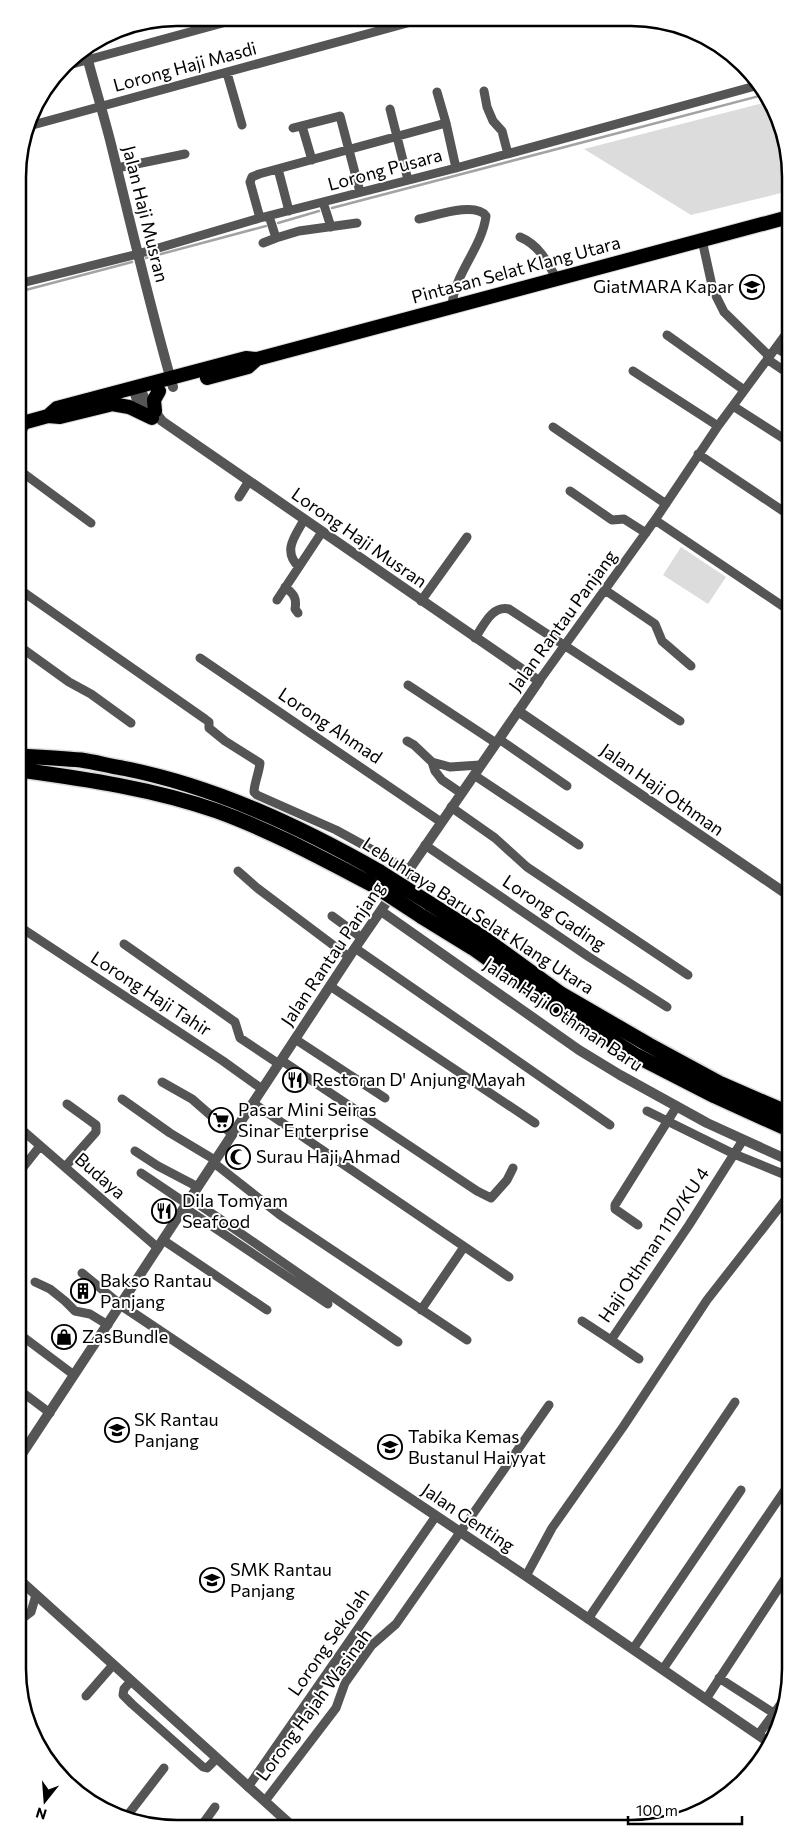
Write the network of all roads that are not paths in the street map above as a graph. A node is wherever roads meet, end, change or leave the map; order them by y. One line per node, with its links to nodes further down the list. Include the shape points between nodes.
1 (209, 27): 4 (street)
2 (395, 27): 6 (street, Lorong Haji Masdi)
3 (87, 56): 4 (street, Jalan Haji Musran)
4 (88, 60): 5 (street); 10 (street, Jalan Haji Musran)
5 (80, 62)
6 (227, 73): 10 (street, Lorong Haji Masdi); 14 (street)
7 (752, 87): 18 (street, Lorong Pusara)
8 (484, 91): 18 (street, via 487,107 502,131)
9 (437, 92): 12 (street)
10 (101, 106): 13 (street, Lorong Haji Masdi); 20 (street, Jalan Haji Musran)
11 (390, 110): 15 (street)
12 (446, 123): 15 (street); 21 (street)
13 (36, 124)
14 (242, 125)
15 (397, 137): 16 (street); 23 (street)
16 (349, 150): 19 (street); 19 (street, via 340,116 297,127); 24 (street)
17 (185, 154): 20 (street)
18 (508, 154): 21 (street, Lorong Pusara)
19 (312, 160): 22 (street)
20 (116, 168): 36 (street, Jalan Haji Musran)
21 (456, 168): 23 (street, Lorong Pusara)
22 (278, 169): 26 (street); 27 (street, via 252,177 250,182)
23 (408, 180): 24 (street, Lorong Pusara)
24 (360, 192): 25 (street, Lorong Pusara)
25 (323, 202): 26 (street, Lorong Pusara); 31 (street)
26 (289, 211): 27 (street, Lorong Pusara)
27 (264, 217): 33 (street); 36 (street, Lorong Pusara)
28 (419, 219): 39 (street, via 469,210 479,210 486,216 482,234 455,291)
29 (782, 219): 34 (highway, Pintasan Selat Klang Utara)
30 (357, 223): 31 (street)
31 (331, 227): 33 (street)
32 (520, 237): 37 (street, via 542,254)
33 (276, 238): 35 (street)
34 (702, 240): 37 (highway, Pintasan Selat Klang Utara); 44 (street, via 713,290 724,312)
35 (264, 243)
36 (138, 254): 38 (street, Lorong Pusara); 47 (street, Jalan Haji Musran)
37 (556, 278): 39 (highway, Pintasan Selat Klang Utara)
38 (27, 282)
39 (452, 306): 47 (highway, Pintasan Selat Klang Utara, via 256,359 246,358)
40 (667, 335): 48 (street)
41 (782, 340): 42 (street, Jalan Rantau Panjang)
42 (776, 348): 43 (street); 44 (street, Jalan Rantau Panjang)
43 (782, 352)
44 (768, 358): 45 (street); 48 (street, Jalan Rantau Panjang)
45 (782, 369)
46 (633, 370): 56 (street)
47 (172, 382): 49 (highway, Pintasan Selat Klang Utara); 50 (highway, Pintasan Selat Klang Utara)
48 (744, 390): 52 (street, Jalan Rantau Panjang)
49 (158, 391): 50 (highway, Pintasan Selat Klang Utara); 54 (highway, via 154,400)
50 (138, 392): 51 (highway, Pintasan Selat Klang Utara); 53 (highway, Pintasan Selat Klang Utara, via 57,408); 54 (street, Lorong Haji Musran, via 142,409)
51 (112, 404): 53 (highway, Pintasan Selat Klang Utara, via 60,417); 54 (highway)
52 (733, 406): 56 (street, Jalan Rantau Panjang); 58 (street)
53 (48, 416): 55 (highway, Pintasan Selat Klang Utara)
54 (156, 417): 61 (street, Lorong Haji Musran)
55 (27, 422)
56 (718, 426): 59 (street, Jalan Rantau Panjang)
57 (553, 427): 64 (street)
58 (782, 437)
59 (698, 454): 64 (street, Jalan Rantau Panjang); 65 (street)
60 (27, 476): 68 (street)
61 (249, 481): 63 (street); 66 (street, Lorong Haji Musran)
62 (570, 491): 70 (street, via 612,520 624,519)
63 (238, 498)
64 (666, 504): 67 (street, Jalan Rantau Panjang)
65 (782, 510)
66 (304, 520): 69 (street, Lorong Haji Musran); 72 (street, via 292,540 290,552 292,560)
67 (655, 520): 70 (street, Jalan Rantau Panjang); 78 (street)
68 (91, 523)
69 (322, 532): 72 (street); 77 (street, Lorong Haji Musran)
70 (646, 533): 74 (street, Jalan Rantau Panjang)
71 (467, 538): 77 (street)
72 (299, 566): 73 (street)
73 (286, 587): 76 (street); 79 (street, via 295,595)
74 (605, 590): 81 (street, Jalan Rantau Panjang); 84 (street, via 654,624 662,641)
75 (27, 594): 103 (street, via 206,719 209,728 260,764 254,788 257,795 336,830)
76 (277, 600)
77 (421, 601): 80 (street, Lorong Haji Musran)
78 (782, 606)
79 (298, 613)
80 (475, 638): 81 (street, via 496,609 503,607); 85 (street, Lorong Haji Musran)
81 (566, 646): 85 (street, Jalan Rantau Panjang); 88 (street)
82 (27, 651): 89 (street)
83 (200, 658): 100 (street, Lorong Ahmad)
84 (691, 666)
85 (539, 681): 87 (street, Jalan Rantau Panjang)
86 (408, 685): 91 (street)
87 (518, 710): 91 (street, Jalan Rantau Panjang); 106 (street, Jalan Haji Othman)
88 (680, 722)
89 (131, 723)
90 (407, 741): 93 (street)
91 (497, 741): 94 (street, Jalan Rantau Panjang); 97 (street)
92 (27, 757): 105 (highway, Lebuhraya Baru Selat Klang Utara, via 92,762 155,775 223,796 352,857)
93 (432, 762): 94 (street, via 450,768); 98 (street, via 442,780)
94 (480, 765): 96 (street, Jalan Rantau Panjang)
95 (27, 771): 105 (highway, Lebuhraya Baru Selat Klang Utara, via 147,792 216,811)
96 (474, 775): 98 (street, Jalan Rantau Panjang); 102 (street)
97 (567, 786)
98 (461, 793): 99 (street, Jalan Rantau Panjang)
99 (451, 807): 100 (street, Jalan Rantau Panjang); 115 (street, via 495,838 527,867)
100 (441, 822): 101 (street, Jalan Rantau Panjang)
101 (425, 845): 103 (street, Jalan Rantau Panjang); 117 (street, Lorong Gading)
102 (579, 845)
103 (409, 870): 108 (street, Jalan Rantau Panjang)
104 (238, 871): 114 (street)
105 (377, 879): 107 (highway, Lebuhraya Baru Selat Klang Utara, bridge)
106 (782, 891)
107 (425, 909): 127 (highway, Lebuhraya Baru Selat Klang Utara, via 481,936 561,994 649,1045 721,1084); 132 (highway, Lebuhraya Baru Selat Klang Utara, via 552,1004 635,1055)
108 (381, 911): 111 (street, Jalan Rantau Panjang); 126 (street, Jalan Haji Othman Baru, via 579,1050)
109 (332, 916): 111 (street)
110 (26, 931): 121 (street, Lorong Haji Tahir)
111 (362, 938): 113 (street, Jalan Rantau Panjang)
112 (124, 944): 119 (street, via 235,1022 240,1038)
113 (355, 948): 114 (street, Jalan Rantau Panjang); 131 (street)
114 (349, 957): 116 (street, Jalan Rantau Panjang)
115 (688, 975)
116 (330, 986): 118 (street, Jalan Rantau Panjang); 130 (street)
117 (667, 1007)
118 (295, 1039): 119 (street, Jalan Rantau Panjang); 122 (street)
119 (280, 1062): 121 (street, Jalan Rantau Panjang); 143 (street, via 491,1198 507,1180)
120 (162, 1082): 134 (street, via 192,1099)
121 (262, 1089): 124 (street, Jalan Rantau Panjang)
122 (385, 1098)
123 (122, 1099): 140 (street)
124 (253, 1103): 134 (street, Jalan Rantau Panjang); 151 (street)
125 (67, 1104): 142 (street, via 96,1125 96,1132)
126 (677, 1106): 129 (street); 135 (street, Jalan Haji Othman Baru)
127 (781, 1110)
128 (647, 1111): 129 (street)
129 (668, 1122): 138 (street); 149 (street, via 615,1205)
130 (535, 1123)
131 (610, 1125)
132 (781, 1126)
133 (26, 1134): 136 (street, Budaya)
134 (232, 1134): 140 (street, Jalan Rantau Panjang)
135 (743, 1140): 138 (street, Haji Othman 11D/KU 4); 139 (street, Jalan Haji Othman Baru)
136 (40, 1146): 141 (street); 142 (street, Budaya)
137 (135, 1151): 146 (street)
138 (734, 1154): 144 (street); 163 (street, Haji Othman 11D/KU 4)
139 (781, 1157)
140 (214, 1162): 146 (street, Jalan Rantau Panjang); 158 (street, via 280,1215)
141 (26, 1163)
142 (65, 1167): 150 (street, Budaya)
143 (512, 1168)
144 (781, 1173)
145 (141, 1174): 147 (street)
146 (198, 1187): 147 (street, Jalan Rantau Panjang)
147 (187, 1204): 150 (street, Jalan Rantau Panjang); 155 (street); 164 (street)
148 (781, 1204): 176 (street, via 707,1300 552,1528)
149 (638, 1225)
150 (161, 1244): 156 (street, Jalan Rantau Panjang); 157 (street, Budaya)
151 (464, 1247): 153 (street); 158 (street)
152 (82, 1273): 156 (street)
153 (508, 1277)
154 (35, 1282): 160 (street, via 50,1289 75,1311 90,1314)
155 (328, 1304)
156 (121, 1305): 160 (street, Jalan Rantau Panjang); 174 (street, Jalan Genting)
157 (267, 1310)
158 (421, 1310): 162 (street)
159 (582, 1321): 163 (street)
160 (108, 1325): 166 (street, Jalan Rantau Panjang)
161 (26, 1339): 166 (street)
162 (467, 1340)
163 (611, 1340): 165 (street, Haji Othman 11D/KU 4)
164 (398, 1342)
165 (639, 1360)
166 (74, 1375): 170 (street, Jalan Rantau Panjang)
167 (26, 1395): 170 (street)
168 (735, 1402): 181 (street)
169 (550, 1405): 175 (street, Lorong Hajah Wasinah)
170 (50, 1413): 171 (street, Jalan Rantau Panjang)
171 (26, 1447)
172 (741, 1490): 182 (street)
173 (781, 1497): 184 (street)
174 (436, 1516): 175 (street, Jalan Genting); 196 (street, Lorong Sekolah)
175 (461, 1533): 176 (street, Jalan Genting); 197 (street, Lorong Hajah Wasinah, via 396,1624 372,1645 345,1683 336,1708)
176 (526, 1576): 181 (street, Jalan Genting)
177 (781, 1584): 185 (street)
178 (26, 1586): 179 (street)
179 (36, 1595): 180 (street, via 31,1612); 183 (street)
180 (26, 1616)
181 (588, 1619): 182 (street, Jalan Genting)
182 (634, 1650): 184 (street, Jalan Genting)
183 (113, 1665): 186 (street); 187 (street)
184 (663, 1669): 188 (street, Jalan Genting)
185 (719, 1678): 188 (street); 189 (street)
186 (131, 1681): 190 (street); 191 (street, via 122,1695)
187 (86, 1696)
188 (706, 1699): 192 (street, Jalan Genting)
189 (775, 1714): 192 (street)
190 (172, 1718): 191 (street); 194 (street)
191 (160, 1729): 194 (street, via 203,1767 208,1768)
192 (758, 1735): 193 (street, Jalan Genting)
193 (764, 1739)
194 (216, 1758): 196 (street)
195 (164, 1768): 199 (street)
196 (248, 1787): 197 (street)
197 (265, 1801): 201 (street)
198 (215, 1807): 200 (street)
199 (130, 1812)
200 (206, 1820)
201 (286, 1820)

